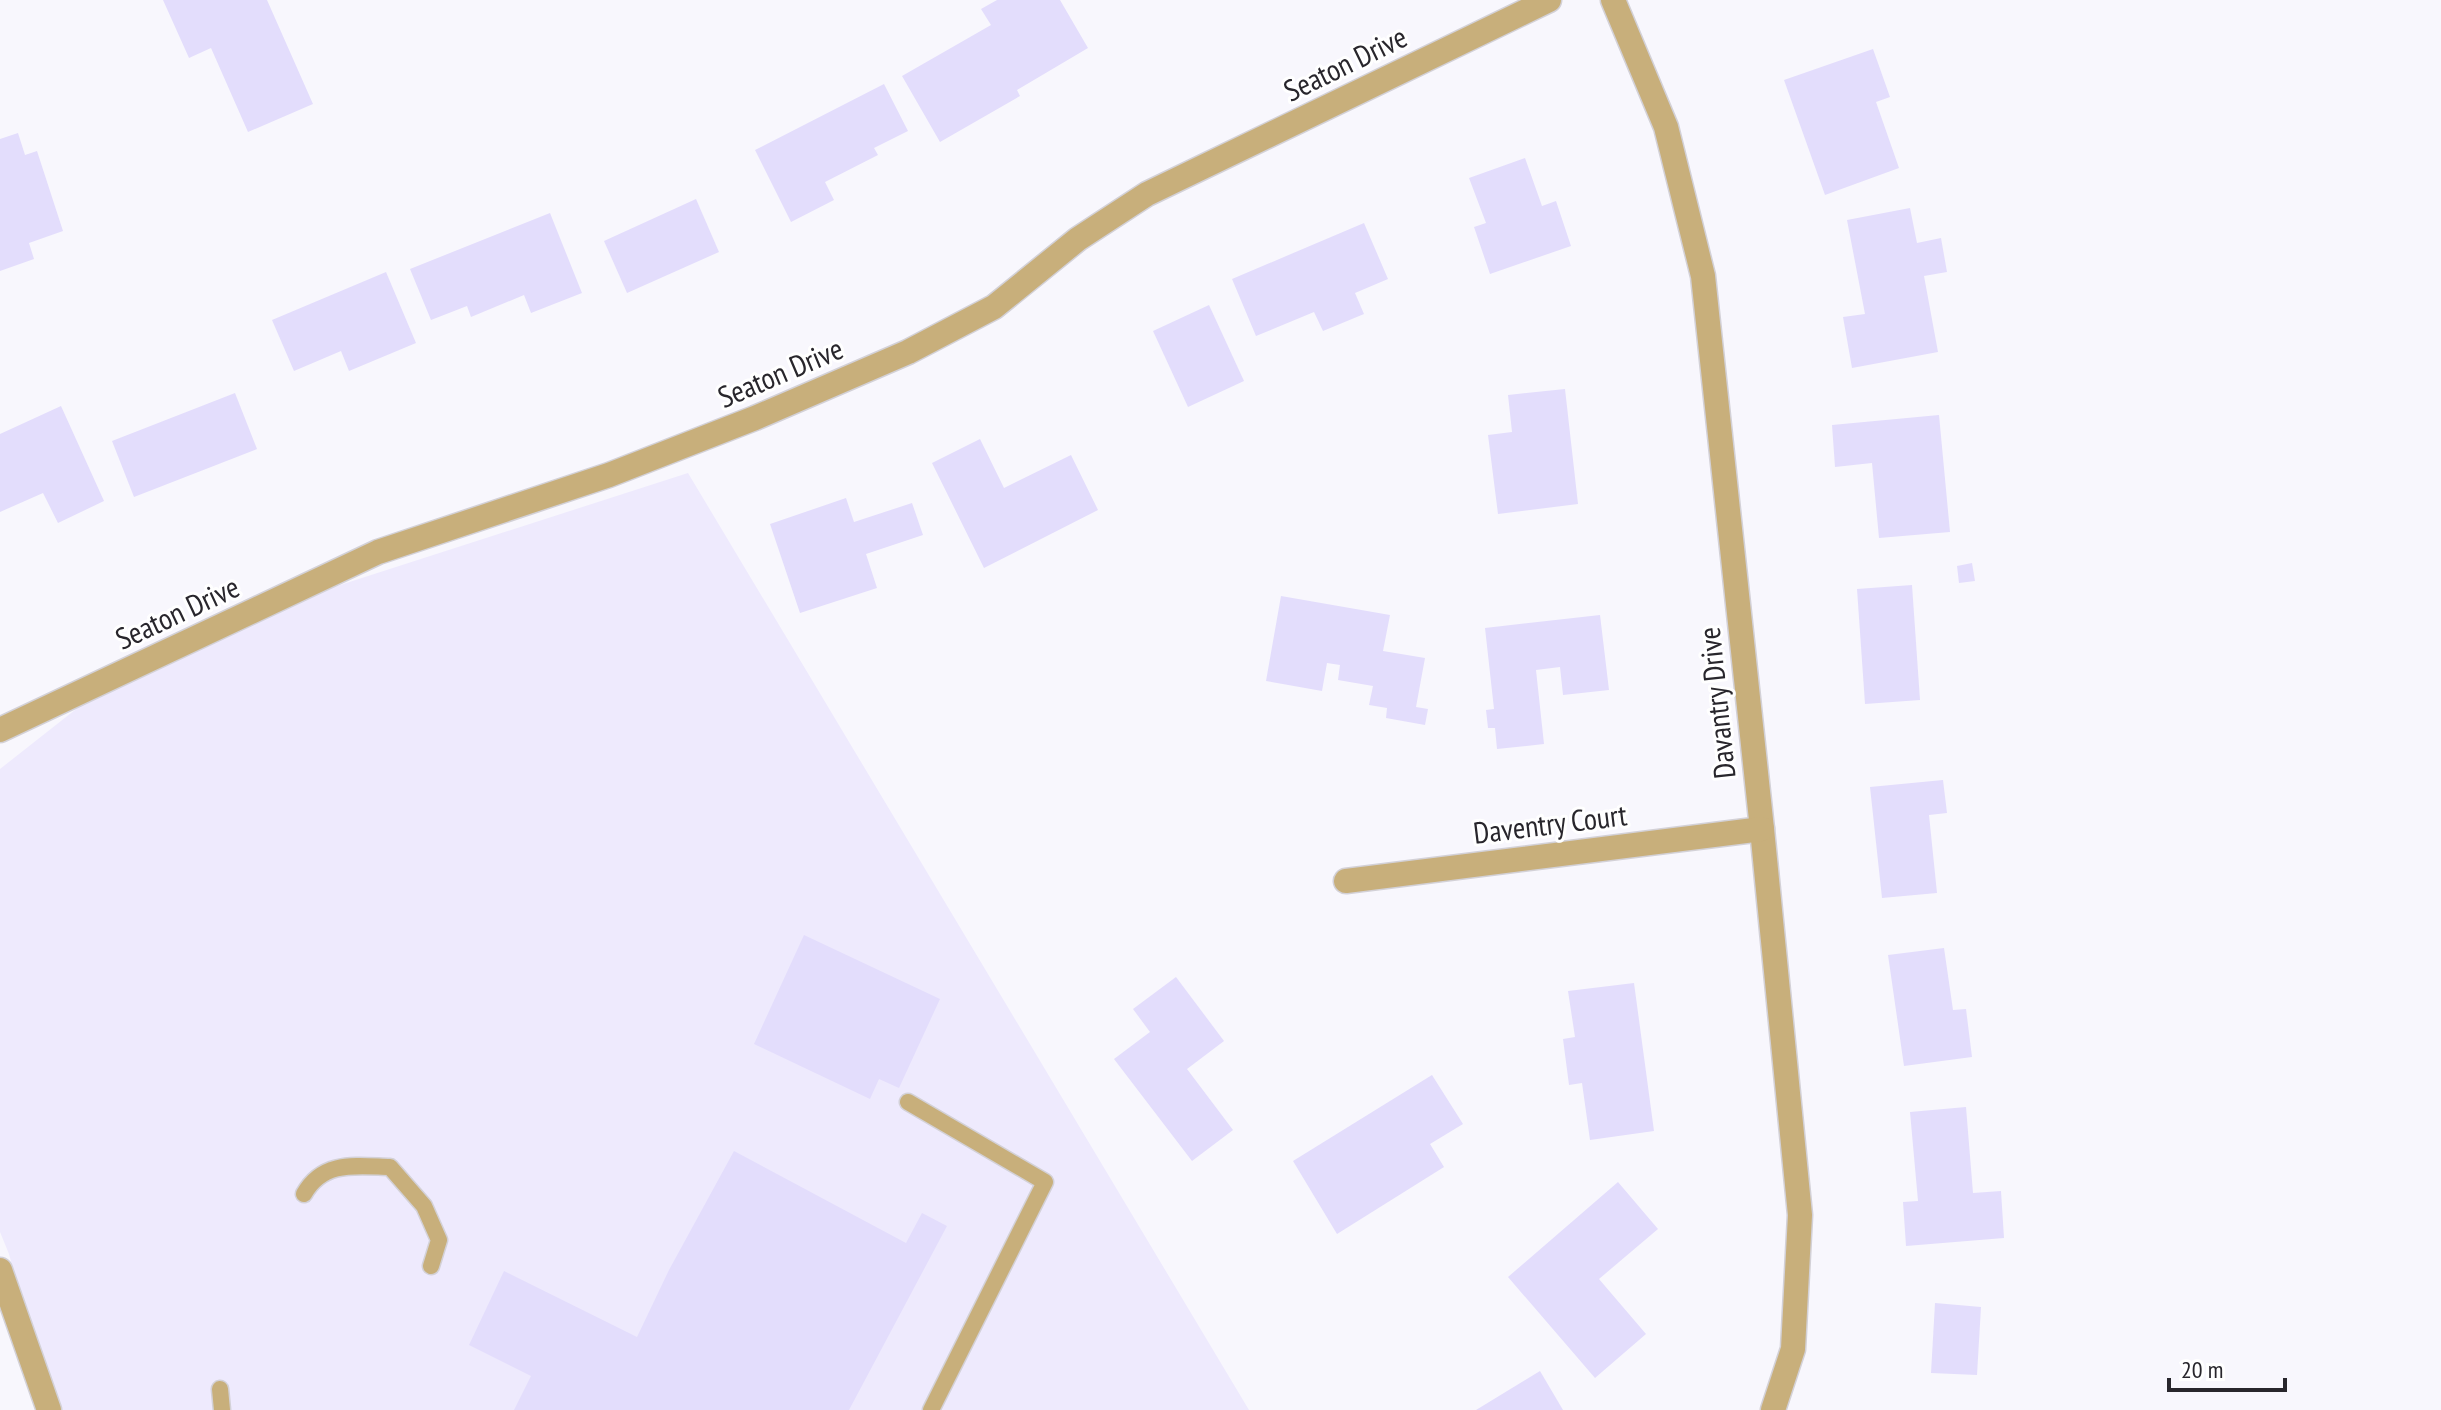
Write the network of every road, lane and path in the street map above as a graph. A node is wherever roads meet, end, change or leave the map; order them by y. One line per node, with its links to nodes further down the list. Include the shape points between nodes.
1 (1549, 0): 3 (street, Seaton Drive, via 1147,194 1078,239 994,307 908,352 609,475 378,552)
2 (1613, 0): 4 (street, Davantry Drive, via 1666,127 1703,276)
3 (0, 730)
4 (1762, 829): 5 (street, Daventry Court); 14 (street, Davantry Drive, via 1800,1215 1793,1349)
5 (1346, 881)
6 (908, 1102): 13 (lane, via 1045,1182)
7 (304, 1194): 8 (lane, via 312,1179 344,1165 390,1167 424,1206 439,1240)
8 (431, 1266)
9 (0, 1270): 11 (street)
10 (220, 1389): 12 (lane)
11 (49, 1410)
12 (222, 1410)
13 (931, 1410)
14 (1773, 1410)

